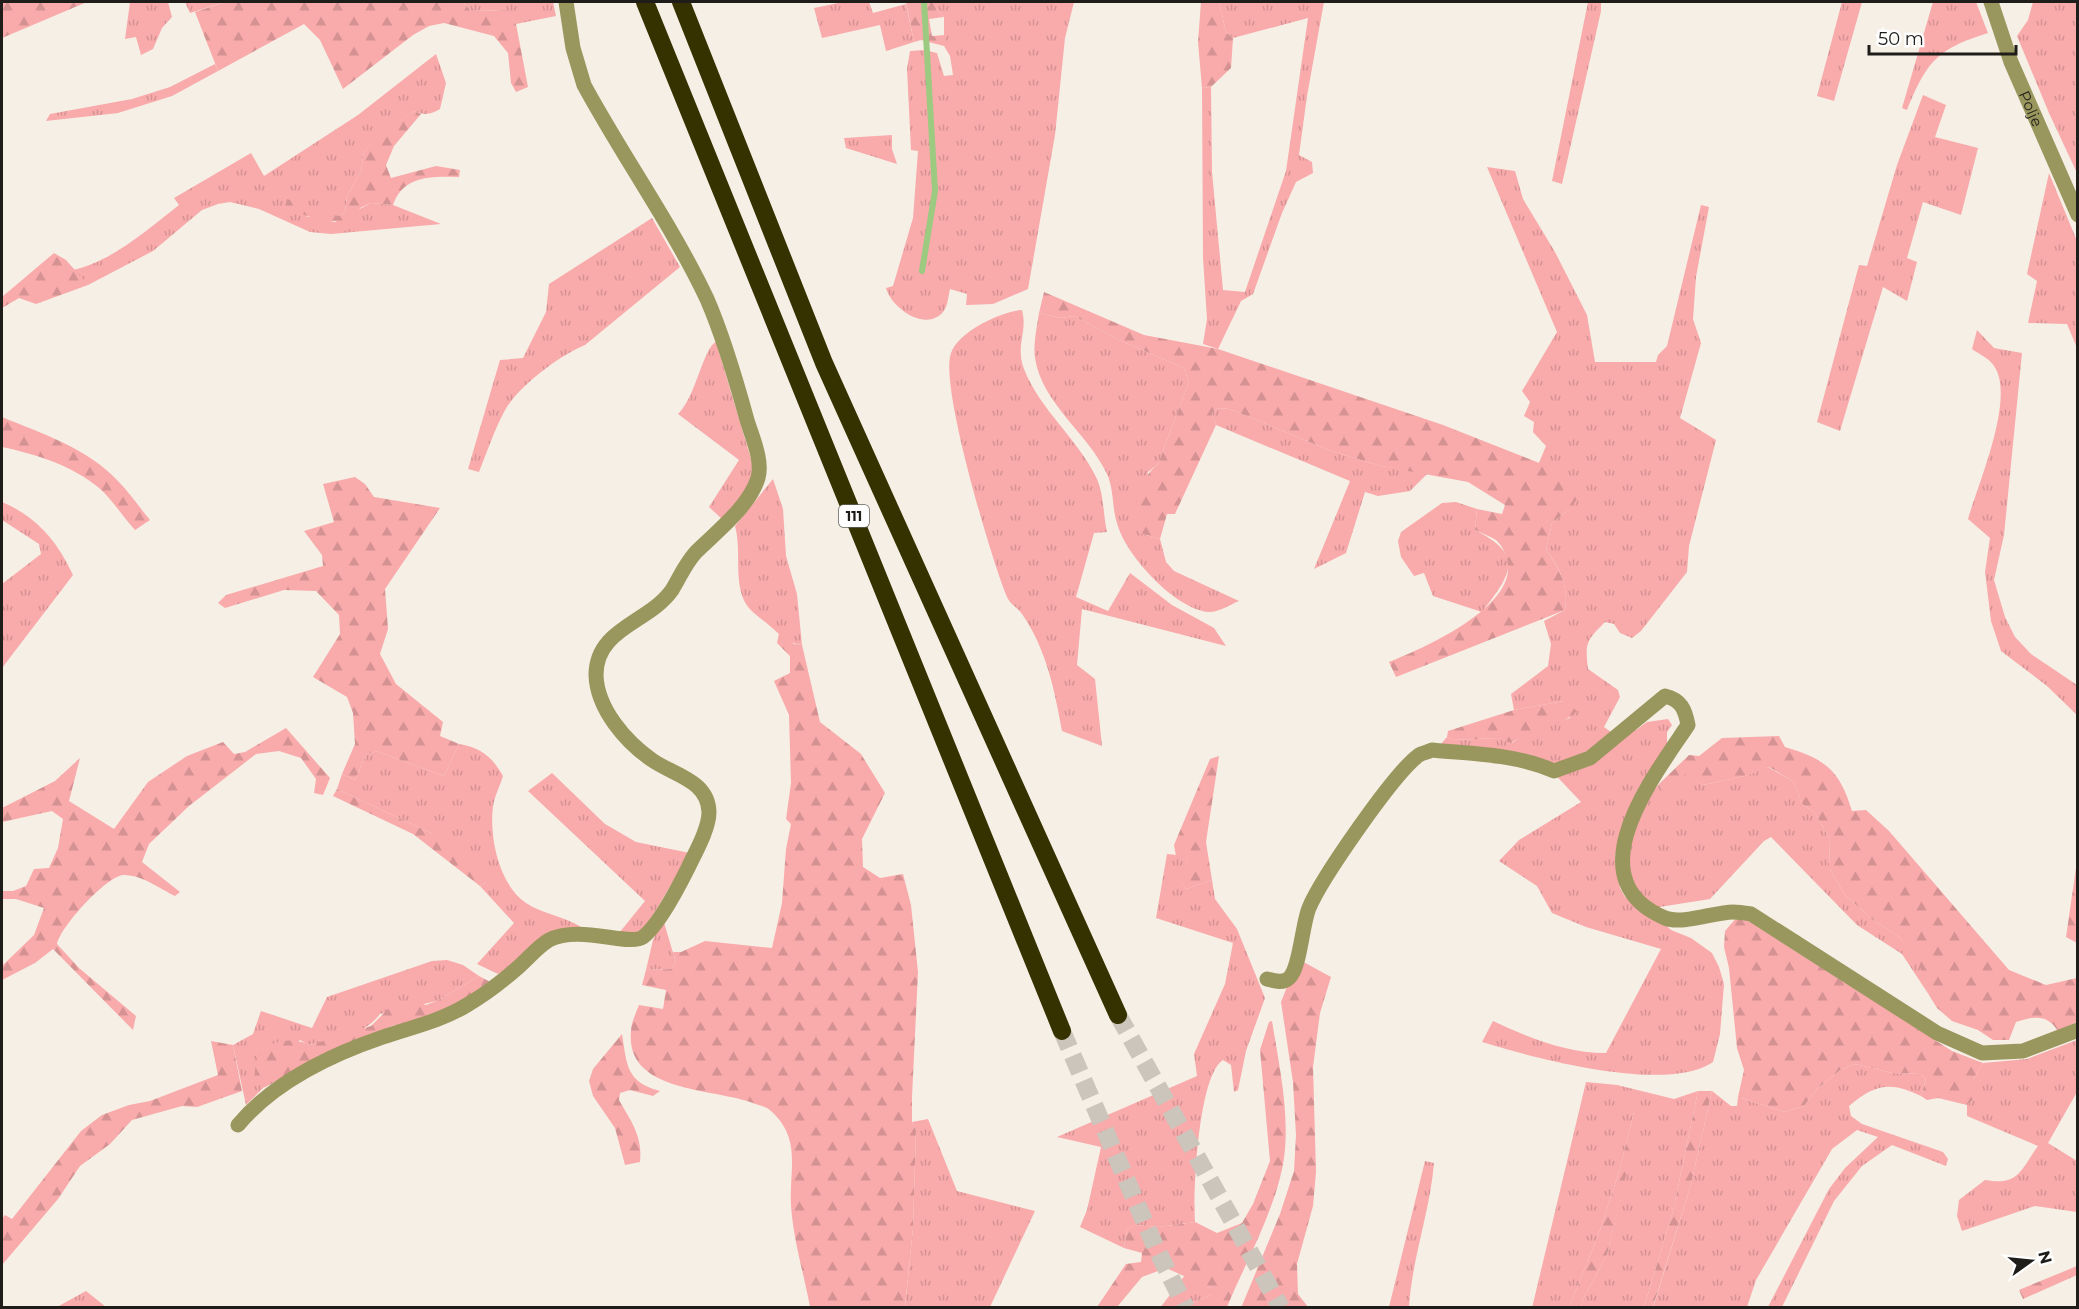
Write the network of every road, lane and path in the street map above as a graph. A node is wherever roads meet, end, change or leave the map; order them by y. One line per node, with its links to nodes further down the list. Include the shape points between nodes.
1 (566, 2): 10 (street, via 584,85 707,300 735,377 759,463 758,479 744,501 723,528 695,553 672,589 646,614 608,640 598,655 596,678 617,729 654,762 678,772 704,792 710,814 686,872 642,938 628,941 580,933 550,940 465,1007 304,1072 256,1104)
2 (645, 2): 9 (highway, 111)
3 (681, 2): 7 (highway, 111, via 825,363)
4 (1991, 2): 5 (street, Polje, via 2007,53)
5 (2078, 215)
6 (1267, 979): 8 (street, via 1288,979 1296,969 1301,932 1321,885 1368,817 1419,755 1432,750 1515,758 1554,771 1590,758 1665,696 1677,699 1686,711 1688,725 1639,799 1622,851 1622,875 1639,901 1667,919 1732,912 1751,914 1937,1033 1982,1053 2023,1051)
7 (1118, 1015)
8 (2078, 1030)
9 (1062, 1031)
10 (238, 1125)

